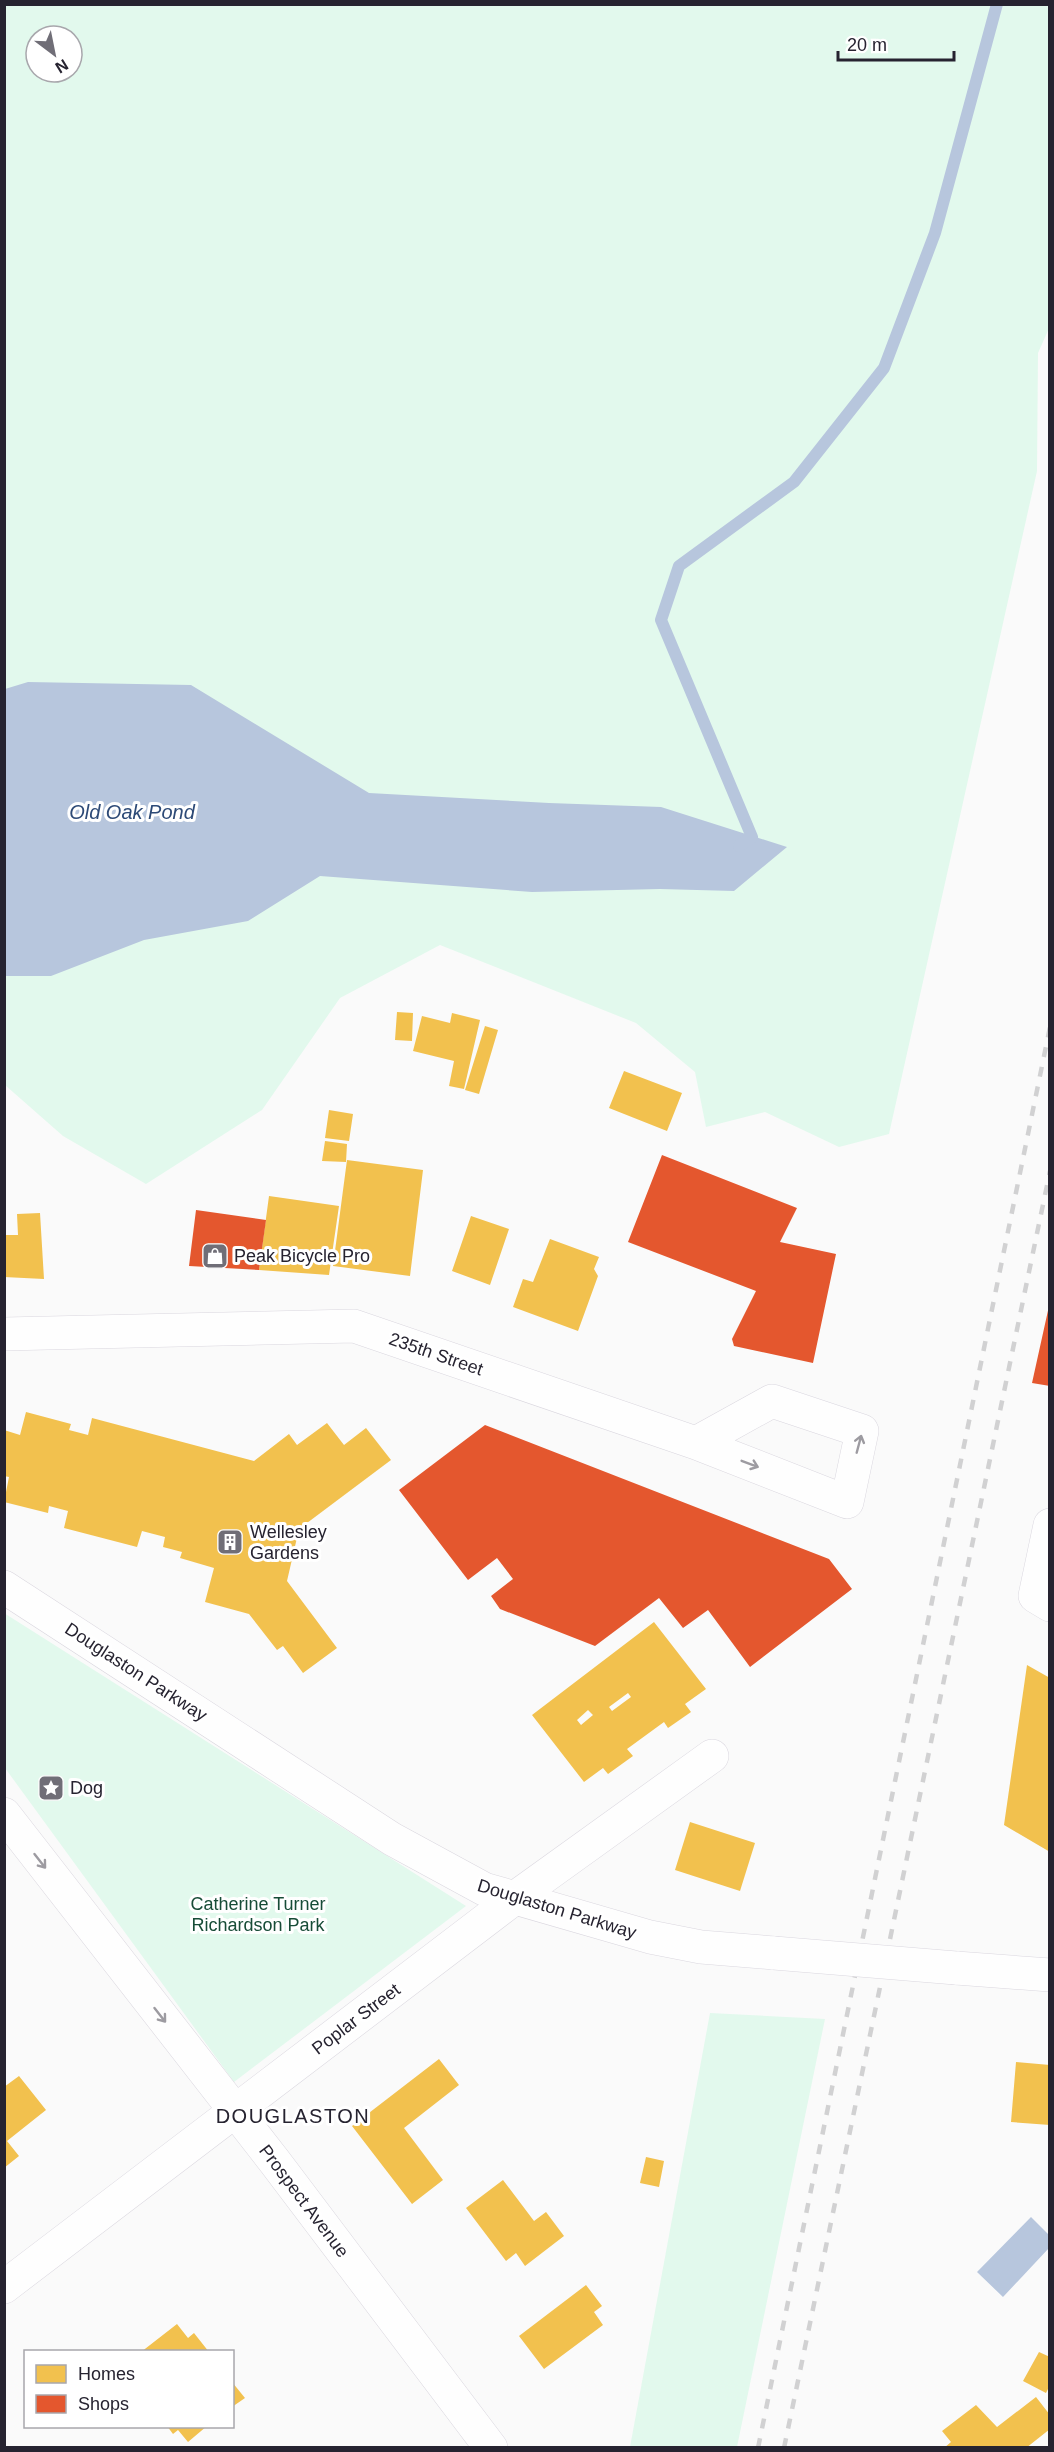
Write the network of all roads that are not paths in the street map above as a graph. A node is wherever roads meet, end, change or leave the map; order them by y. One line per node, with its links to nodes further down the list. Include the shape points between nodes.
1 (4, 1334): 2 (street, 235th Street, via 354,1326)
2 (696, 1443): 2 (street, 235th Street, one-way to 2, via 847,1502 862,1431 772,1401)
3 (1050, 1525): 5 (street)
4 (4, 1587): 8 (street, Douglaston Parkway, via 392,1839 484,1889)
5 (1042, 1601)
6 (712, 1756): 8 (street, Poplar Street)
7 (4, 1814): 10 (street, Prospect Avenue, one-way to 10)
8 (516, 1897): 9 (street, Douglaston Parkway, bridge, via 568,1916 701,1947); 10 (street, Poplar Street)
9 (1050, 1975)
10 (234, 2110): 11 (street, Poplar Street); 12 (street, Prospect Avenue)
11 (4, 2288)
12 (492, 2448)

